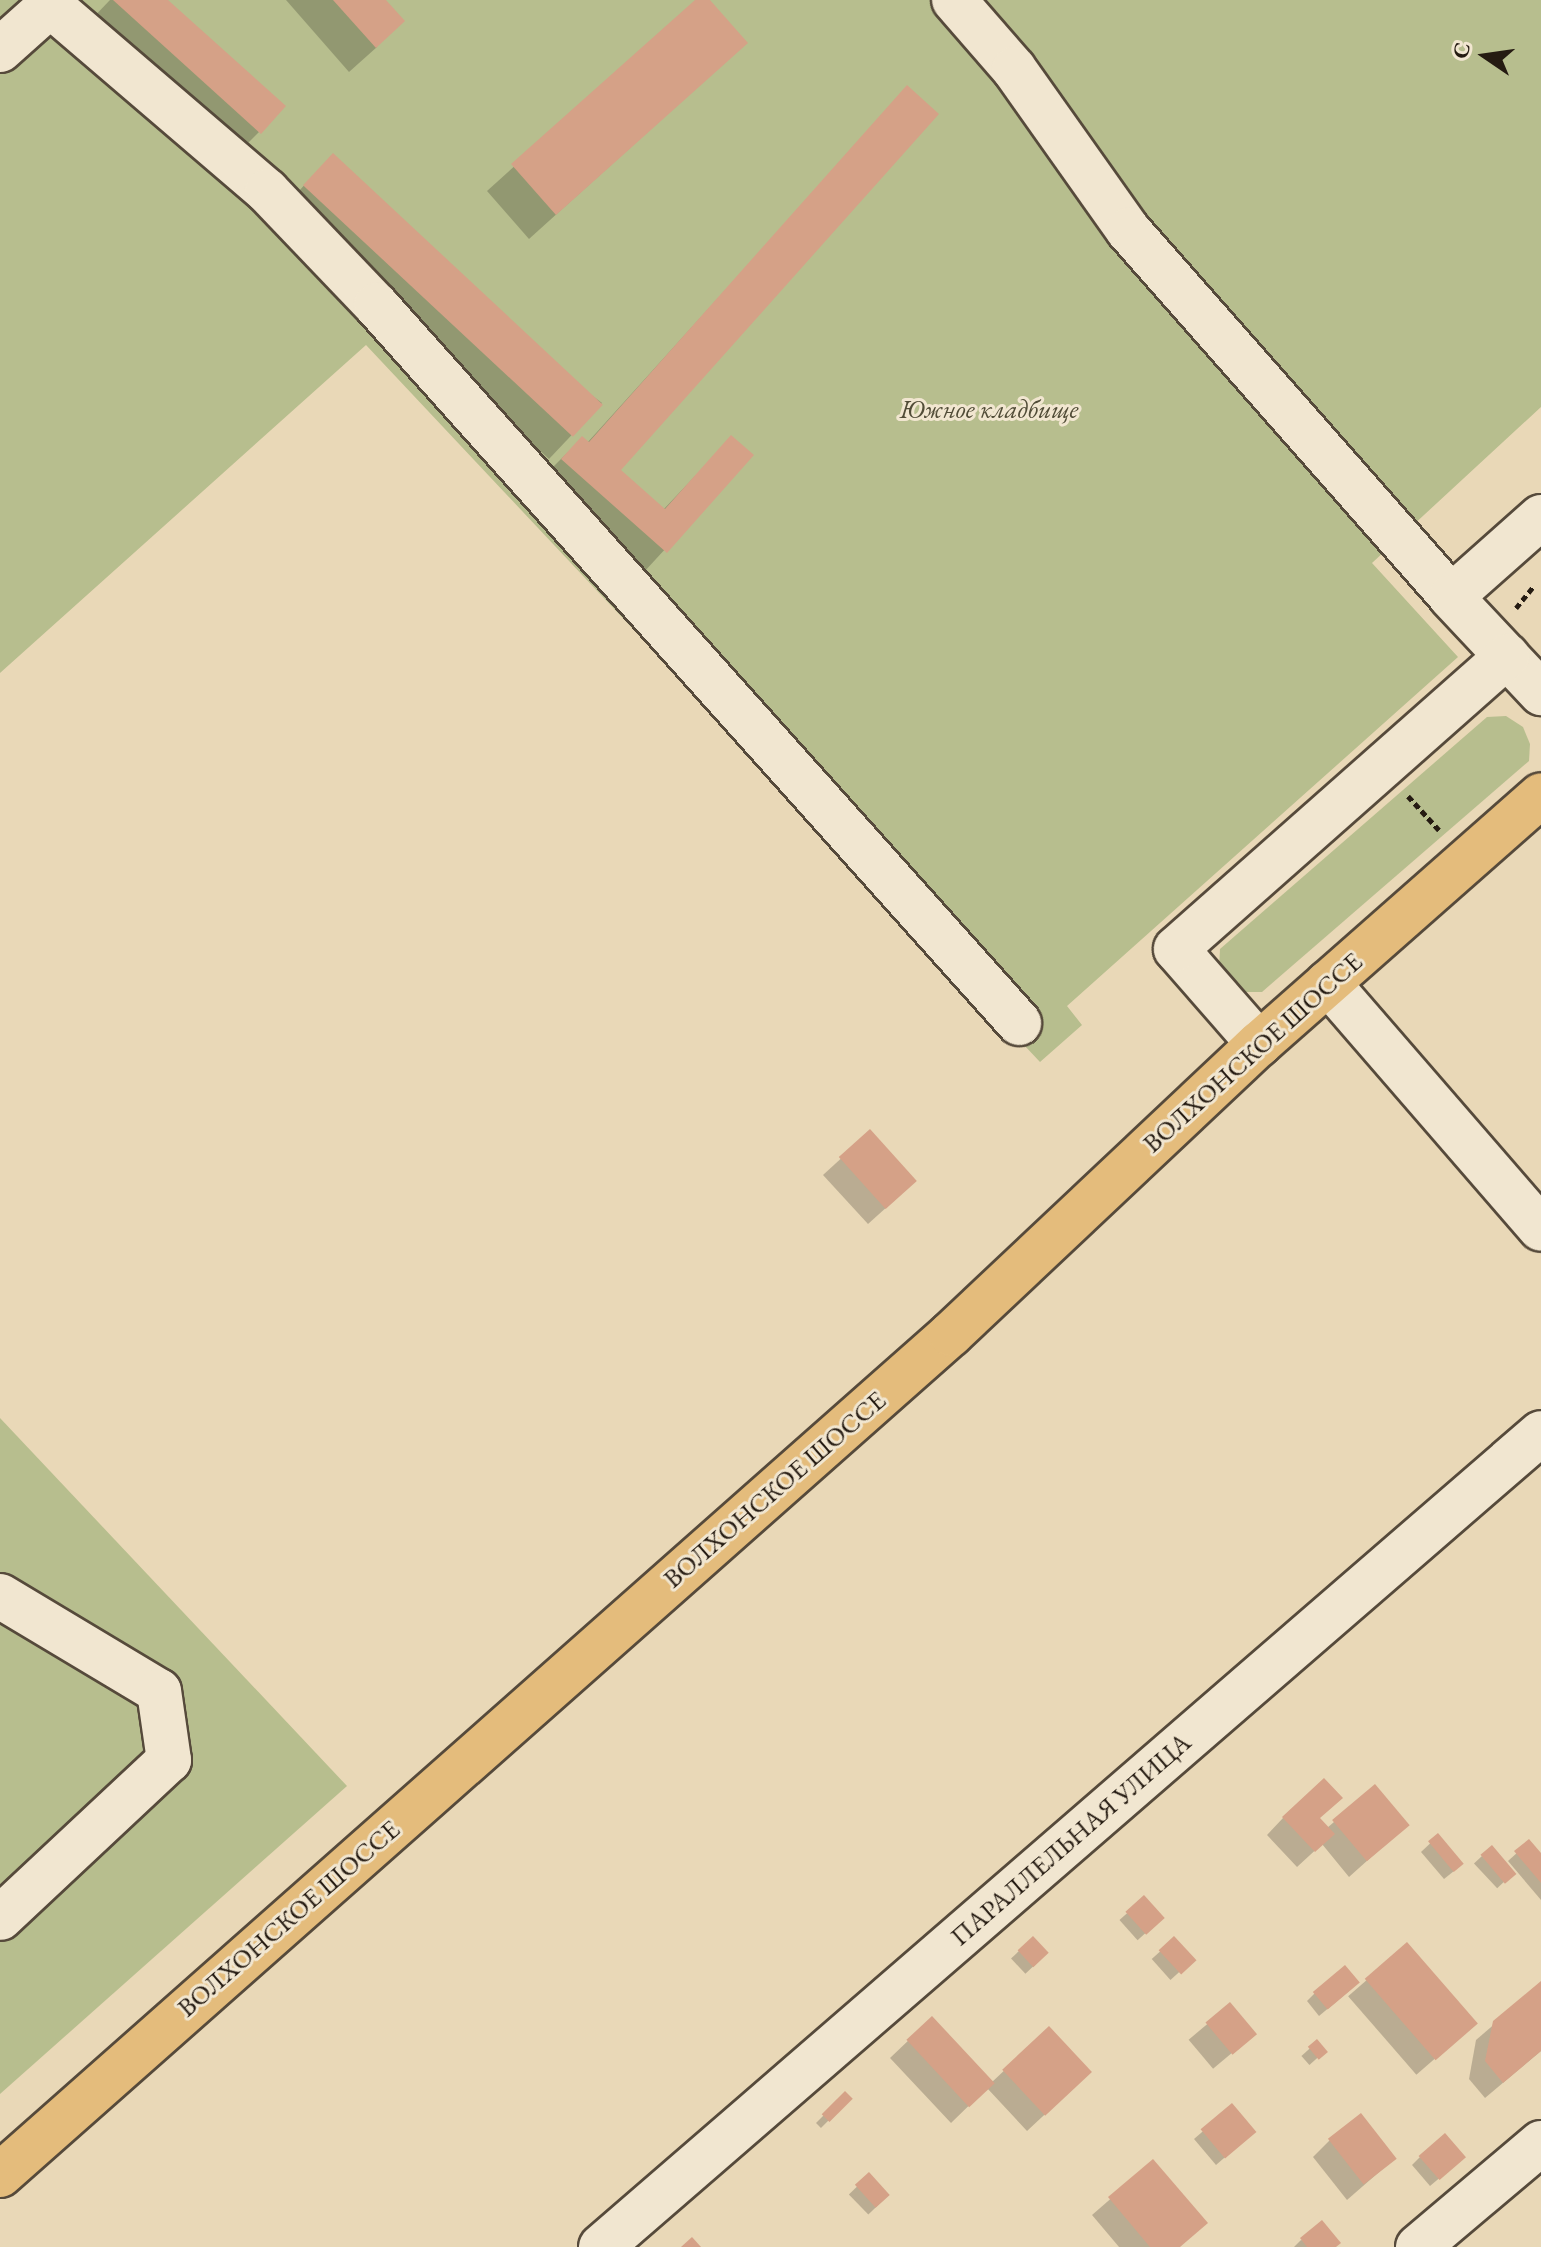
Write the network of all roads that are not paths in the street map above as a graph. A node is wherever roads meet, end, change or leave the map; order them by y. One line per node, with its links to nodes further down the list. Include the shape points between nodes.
1 (954, 0): 5 (street, via 1014,69 1128,230)
2 (53, 3): 3 (street); 10 (street, via 267,191 376,305)
3 (0, 50)
4 (1541, 517): 5 (street)
5 (1451, 597): 6 (street)
6 (1507, 656): 7 (street); 11 (street, via 1176,949)
7 (1541, 693)
8 (1541, 795): 9 (main road, ВОЛХОНСКОЕ ШОССЕ)
9 (1328, 983): 11 (main road, ВОЛХОНСКОЕ ШОССЕ); 12 (street)
10 (1019, 1023)
11 (1259, 1044): 17 (main road, ВОЛХОНСКОЕ ШОССЕ, via 951,1334)
12 (1541, 1229)
13 (1541, 1433): 18 (street, ПАРАЛЛЕЛЬНАЯ УЛИЦА)
14 (0, 1596): 15 (street, via 159,1691 169,1760)
15 (0, 1918)
16 (1541, 2143): 19 (street)
17 (0, 2175)
18 (601, 2247)
19 (1418, 2247)

